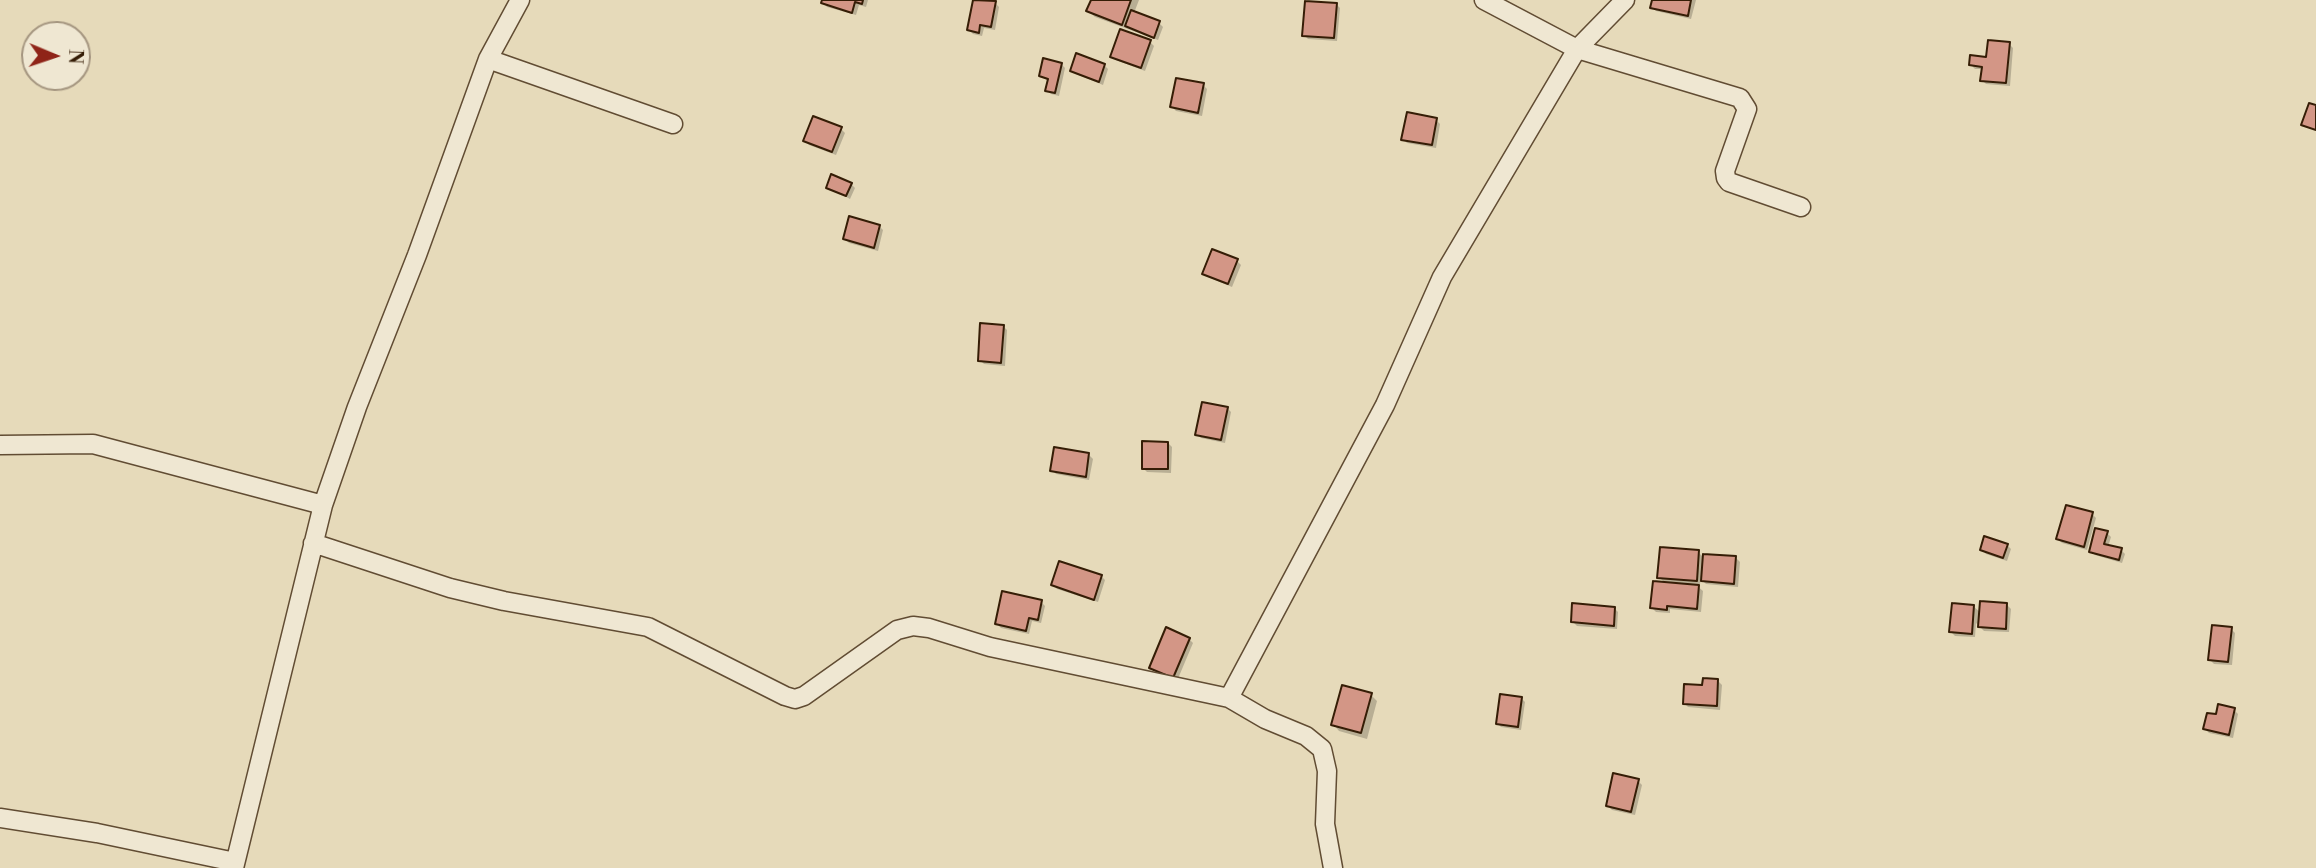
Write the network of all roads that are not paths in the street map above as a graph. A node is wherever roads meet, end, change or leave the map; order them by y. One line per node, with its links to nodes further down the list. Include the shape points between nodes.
1 (520, 0): 5 (street)
2 (1485, 0): 4 (street)
3 (1625, 0): 4 (street)
4 (1577, 49): 7 (street, via 1740,98 1747,109 1726,178); 11 (street, via 1442,277 1385,405)
5 (488, 59): 6 (street); 9 (street)
6 (673, 124)
7 (1801, 207)
8 (0, 445): 9 (street, via 93,444)
9 (323, 505): 10 (street)
10 (313, 543): 11 (street, via 450,588 648,627 794,699 897,630 913,626); 13 (street)
11 (1229, 698): 14 (street, via 1306,736 1322,749 1327,771 1325,824)
12 (0, 818): 13 (street, via 97,833)
13 (235, 865)
14 (1333, 868)

